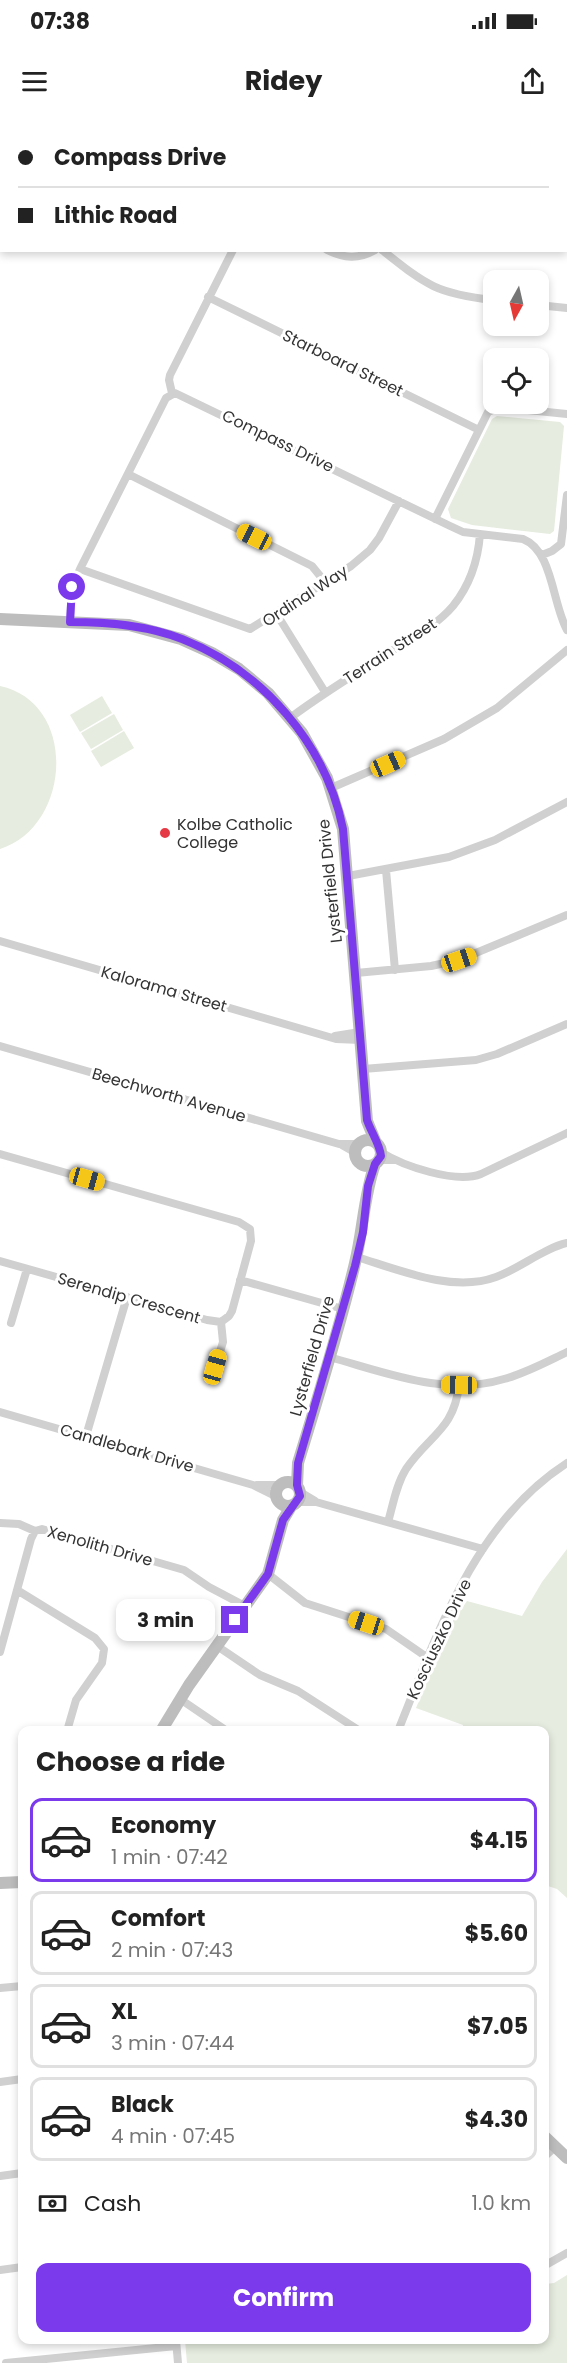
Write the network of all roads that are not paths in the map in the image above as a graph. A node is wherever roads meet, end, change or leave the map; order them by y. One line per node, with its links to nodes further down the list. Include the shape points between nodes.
1 (232, 252): 5 (street)
2 (331, 252): 3 (street, via 353,258)
3 (370, 252)
4 (384, 252): 6 (street, via 437,289)
5 (208, 297): 9 (street, via 170,375); 11 (street, Starboard Street)
6 (483, 299)
7 (549, 306): 8 (street)
8 (567, 308)
9 (172, 393): 12 (street, via 165,398); 14 (street, Compass Drive, via 184,395)
10 (567, 414): 11 (street, via 499,407 488,412)
11 (477, 429): 15 (street)
12 (128, 474): 18 (street); 19 (street, via 312,566)
13 (567, 495): 17 (street, via 561,544)
14 (399, 501): 15 (street, Compass Drive); 19 (street, Ordinal Way, via 370,550)
15 (435, 519): 16 (street, Compass Drive, via 463,532)
16 (480, 534): 17 (street, Compass Drive, via 523,538); 25 (street, Terrain Street, via 476,563 453,606 437,622)
17 (542, 555): 23 (street)
18 (80, 569): 20 (street, Ordinal Way, via 247,630); 22 (street, via 72,587)
19 (325, 582): 20 (street, Ordinal Way)
20 (276, 613): 25 (street)
21 (0, 619): 22 (street, Lysterfield Drive)
22 (70, 622): 26 (street, Lysterfield Drive, via 129,625 182,639 239,669)
23 (567, 630)
24 (567, 650): 27 (street, via 497,708 444,739)
25 (325, 692): 26 (street, Terrain Street)
26 (290, 718): 27 (street, Lysterfield Drive, via 310,746)
27 (331, 788): 30 (street, Lysterfield Drive, via 343,829)
28 (567, 802): 29 (street, via 485,844 449,857)
29 (386, 870): 30 (street); 33 (street)
30 (348, 876): 34 (street, Lysterfield Drive)
31 (567, 915): 33 (street, via 459,960)
32 (0, 941): 36 (street, Kalorama Street, via 343,1040)
33 (395, 970): 34 (street)
34 (356, 973): 36 (street, Lysterfield Drive)
35 (567, 1024): 38 (street, via 476,1060)
36 (360, 1036): 38 (street, Lysterfield Drive)
37 (0, 1046): 40 (street, Beechworth Avenue)
38 (363, 1069): 40 (street, Lysterfield Drive)
39 (567, 1133): 40 (street, Beechworth Avenue, via 475,1176 444,1175)
40 (369, 1153): 43 (street, Lysterfield Drive, via 366,1211)
41 (0, 1154): 46 (street, Serendip Crescent, via 246,1225 251,1241)
42 (567, 1243): 43 (street, via 497,1277 464,1284)
43 (357, 1257): 48 (street, Lysterfield Drive)
44 (0, 1261): 45 (street, Serendip Crescent)
45 (27, 1269): 47 (street, Serendip Crescent); 50 (street)
46 (240, 1280): 48 (street); 49 (street, Serendip Crescent, via 229,1316)
47 (127, 1297): 49 (street, Serendip Crescent); 56 (street)
48 (343, 1310): 52 (street, Lysterfield Drive)
49 (221, 1322): 53 (street, via 223,1342)
50 (11, 1323)
51 (567, 1352): 54 (street, via 501,1380)
52 (329, 1357): 54 (street, via 414,1380); 58 (street, Lysterfield Drive)
53 (211, 1381)
54 (459, 1385): 59 (street, via 448,1421 403,1476)
55 (0, 1412): 56 (street, Candlebark Drive)
56 (86, 1437): 58 (street, Candlebark Drive)
57 (567, 1463): 62 (street, Kosciuszko Drive, via 532,1488)
58 (289, 1494): 59 (street, Candlebark Drive); 63 (street, Lysterfield Drive)
59 (388, 1522): 62 (street, Candlebark Drive)
60 (0, 1523): 61 (street, via 19,1524)
61 (36, 1531): 64 (street, Xenolith Drive); 65 (street, Xenolith Drive, via 42,1529 184,1570)
62 (483, 1549): 68 (street, Kosciuszko Drive)
63 (268, 1574): 65 (street); 68 (street, via 305,1603 386,1629)
64 (17, 1590): 67 (street, Xenolith Drive); 70 (street, via 95,1638 104,1649 102,1663 76,1700)
65 (245, 1606): 66 (street)
66 (217, 1646): 69 (street); 73 (street, via 260,1675 298,1691)
67 (0, 1652)
68 (428, 1658): 74 (street, Kosciuszko Drive)
69 (180, 1699): 71 (street); 72 (street)
70 (68, 1726)
71 (164, 1726)
72 (220, 1726)
73 (352, 1726)
74 (400, 1726)
75 (18, 1882): 76 (street)
76 (1, 1884)
77 (18, 1986): 78 (street)
78 (0, 1988)
79 (18, 2080): 80 (street)
80 (0, 2082)
81 (549, 2142): 82 (street)
82 (554, 2148): 83 (street); 84 (street)
83 (549, 2152)
84 (567, 2158)
85 (18, 2174): 86 (street)
86 (0, 2176)
87 (567, 2253): 88 (street)
88 (549, 2263)
89 (18, 2268): 90 (street)
90 (0, 2270)
91 (168, 2344): 93 (street)
92 (176, 2344): 94 (street)
93 (6, 2363)
94 (178, 2363)

